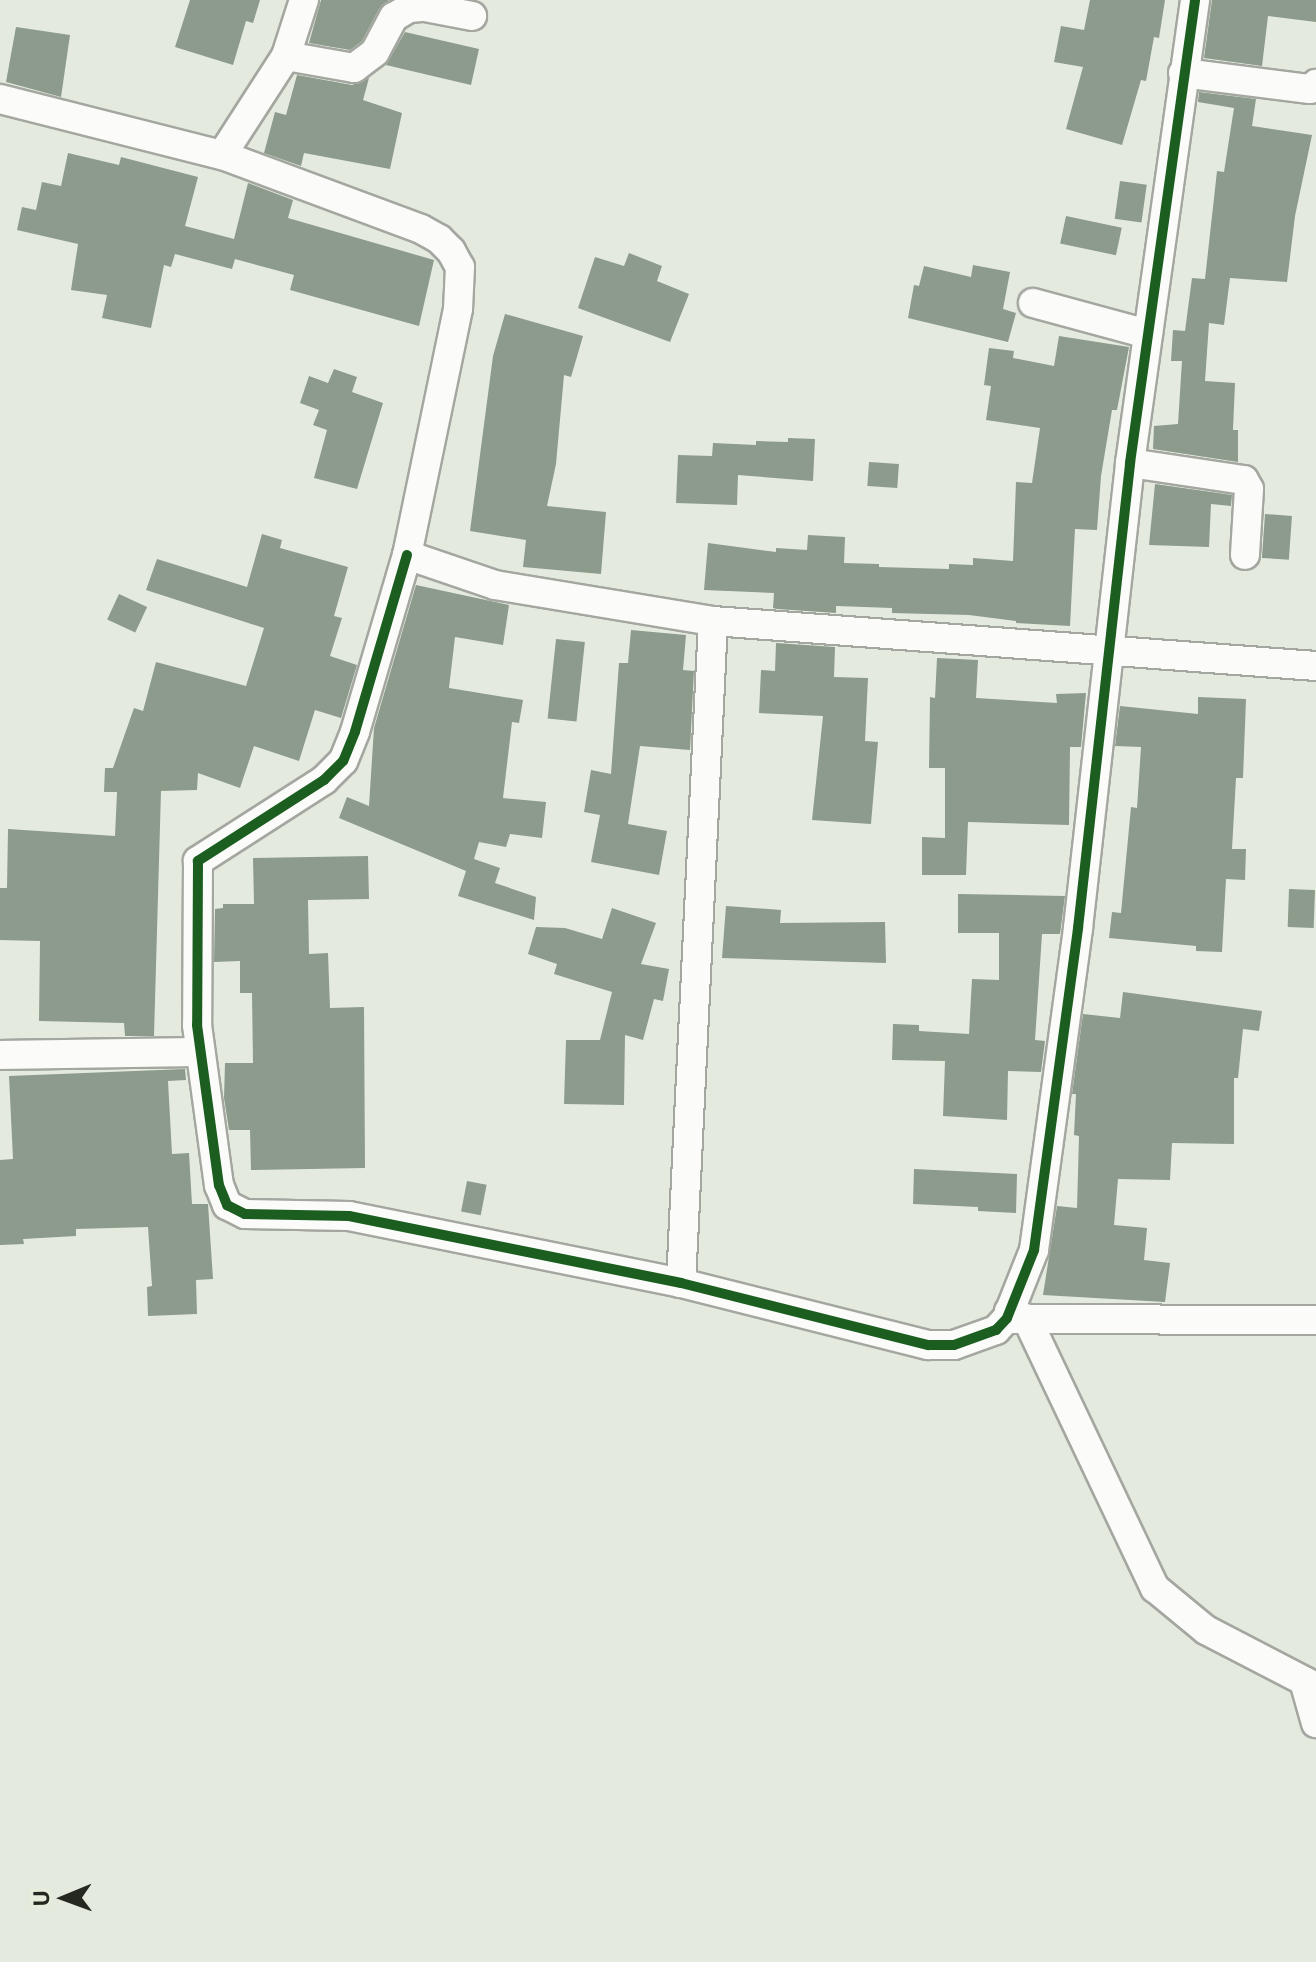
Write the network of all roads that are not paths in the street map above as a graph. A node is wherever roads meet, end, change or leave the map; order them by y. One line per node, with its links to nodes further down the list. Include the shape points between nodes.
1 (304, 0): 4 (street)
2 (1195, 0): 5 (street)
3 (472, 16): 4 (street, via 409,8 394,17 375,52 354,68)
4 (286, 56): 8 (street)
5 (1183, 73): 6 (street, via 1306,89); 10 (street)
6 (1316, 84)
7 (0, 99): 8 (street)
8 (222, 155): 12 (street, via 421,229 439,239 460,267 458,309)
9 (1033, 303): 10 (street)
10 (1148, 334): 11 (street)
11 (1130, 463): 13 (street, via 1244,480 1249,489); 15 (street)
12 (407, 555): 14 (street, via 495,585); 17 (street, via 343,761 324,780 198,861)
13 (1245, 555)
14 (713, 621): 15 (street); 19 (street)
15 (1109, 652): 16 (street); 20 (street, via 1034,1250)
16 (1316, 666)
17 (199, 1052): 18 (street); 19 (street, via 219,1185 232,1210 349,1216)
18 (0, 1055)
19 (681, 1283): 20 (street, via 928,1345 974,1341)
20 (1014, 1316): 21 (street); 22 (street, via 1155,1588 1206,1630)
21 (1316, 1320)
22 (1310, 1684): 23 (street)
23 (1316, 1723)

